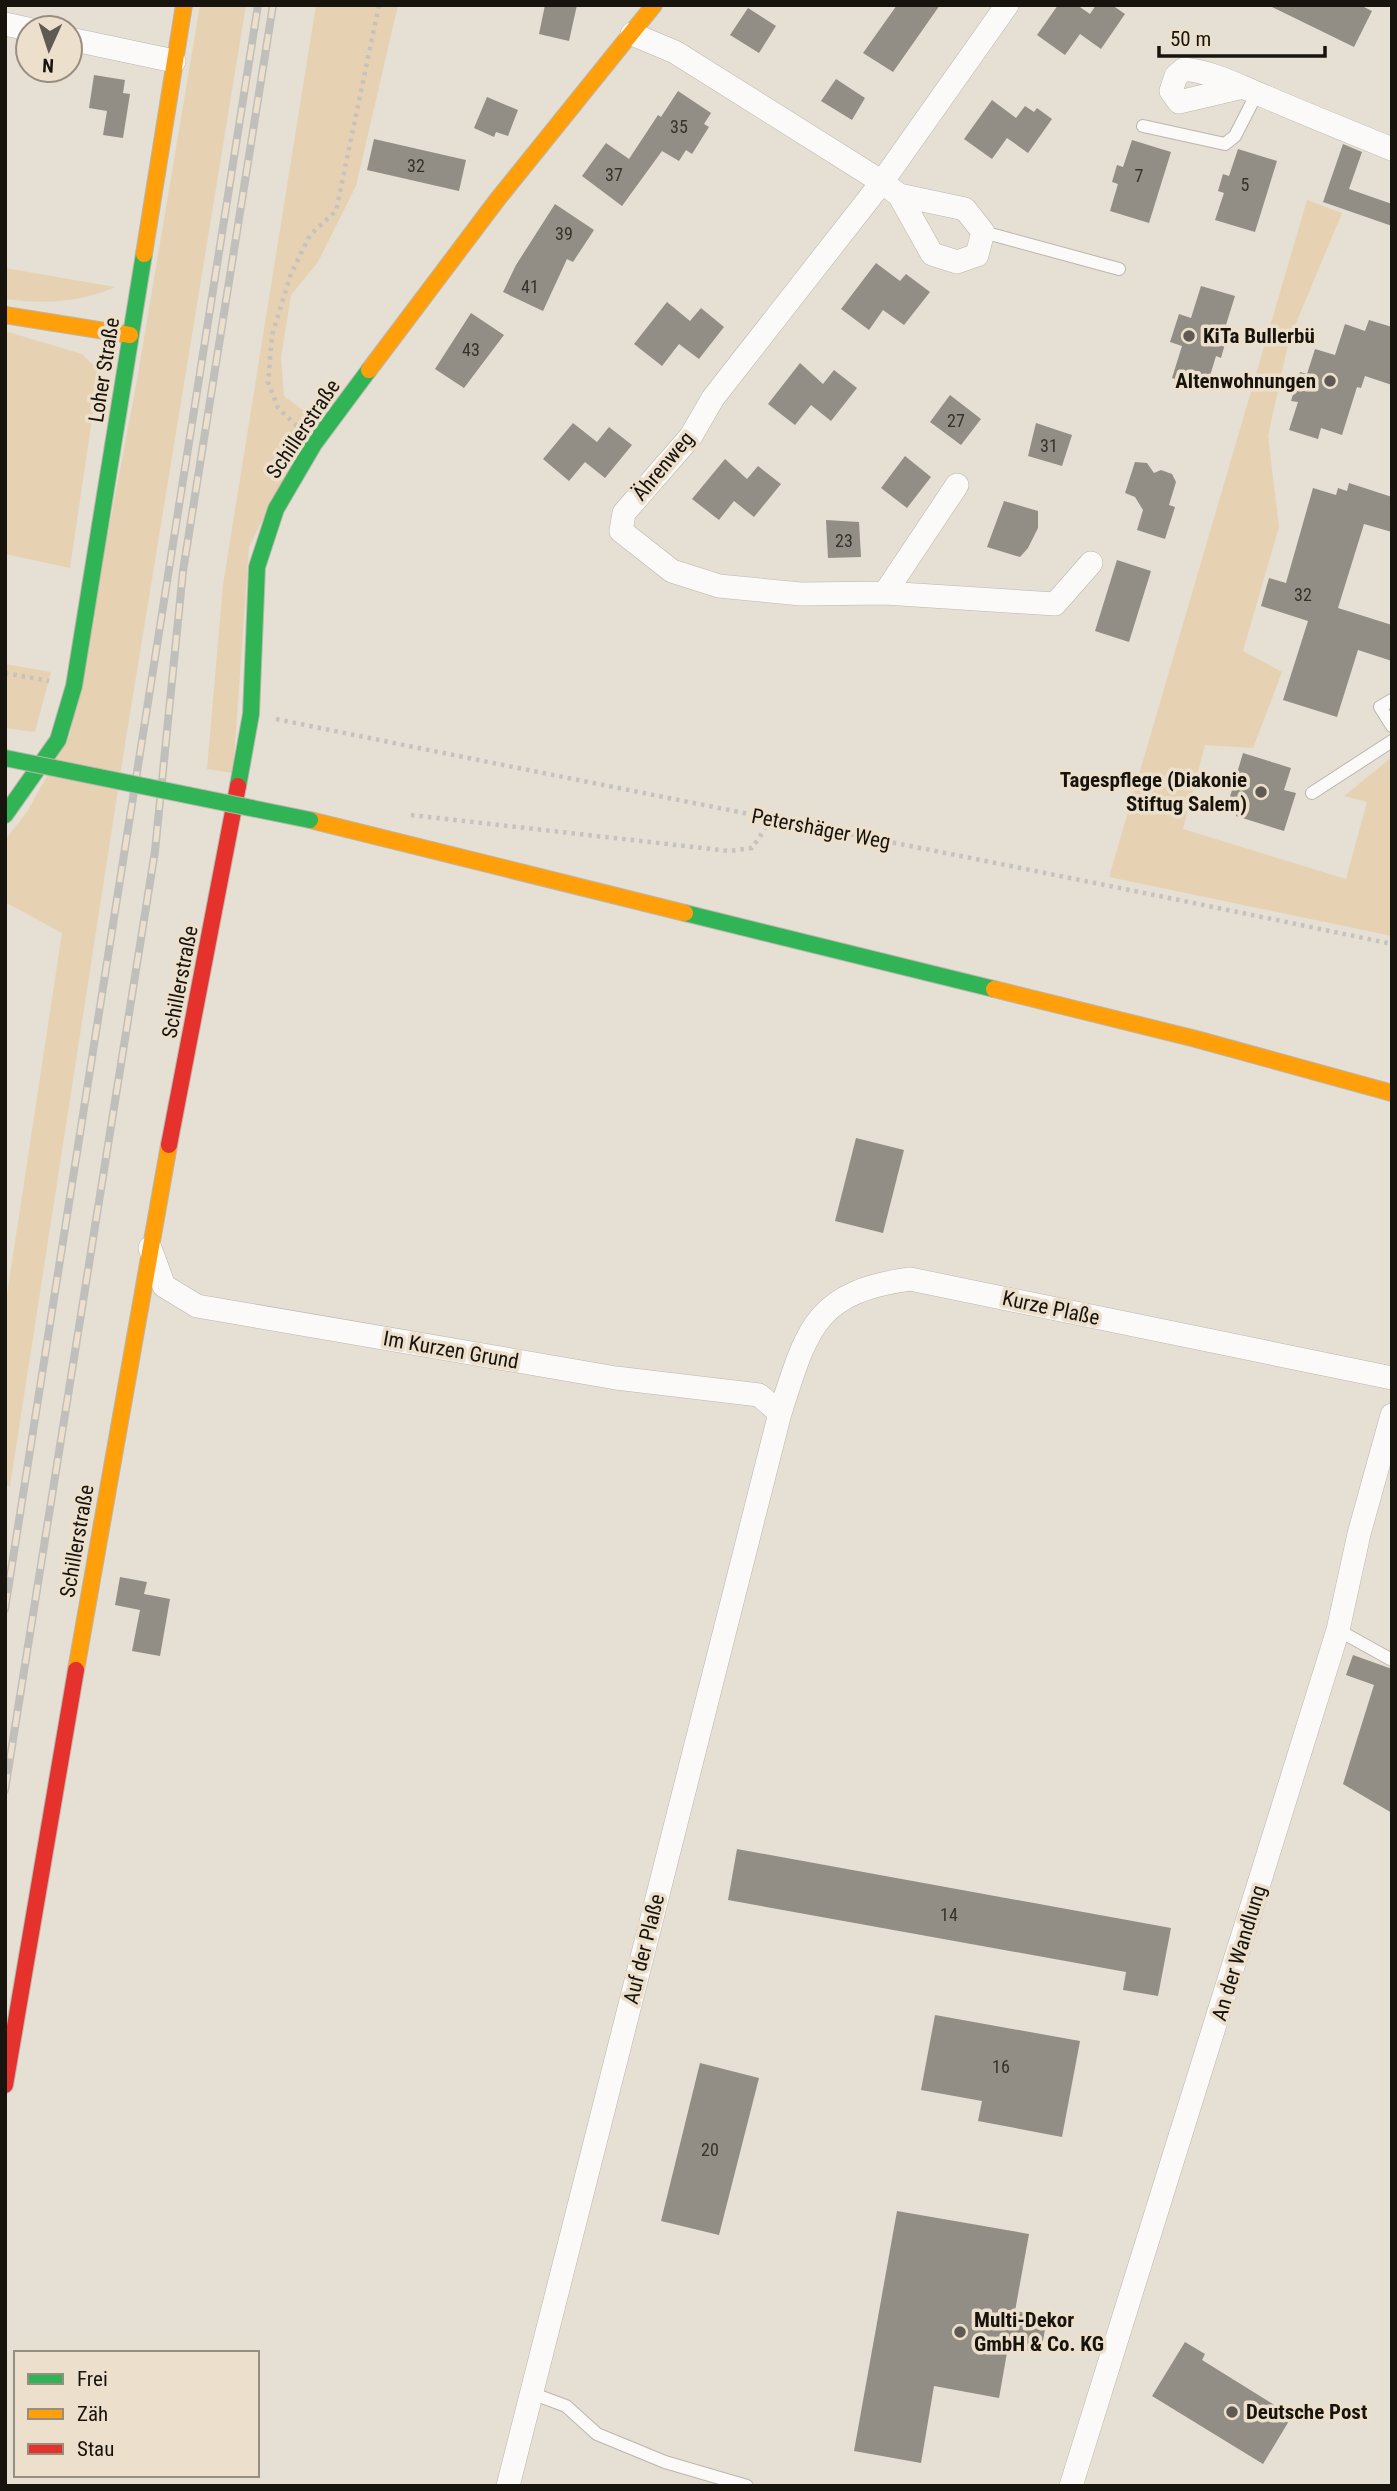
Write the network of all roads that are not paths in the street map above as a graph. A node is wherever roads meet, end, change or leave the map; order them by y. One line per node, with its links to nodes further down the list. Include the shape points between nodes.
1 (184, 5): 6 (street, Loher Straße)
2 (654, 5): 4 (street, Schillerstraße)
3 (1007, 5): 10 (street, Ährenweg)
4 (632, 34): 10 (street, via 675,52); 25 (street, Schillerstraße, via 496,200 314,444 276,509 257,568 251,714)
5 (84, 41): 6 (street)
6 (174, 61): 14 (street, Loher Straße)
7 (1250, 90): 8 (lane, via 1235,136 1226,144); 9 (street)
8 (1143, 126)
9 (1392, 149)
10 (891, 188): 11 (street, via 965,209); 11 (street, via 932,254 957,262 977,255); 17 (street, Ährenweg, via 713,398 691,436 624,513 621,531 672,571 719,586 801,594)
11 (983, 232): 12 (lane)
12 (1119, 270)
13 (5, 315): 14 (street)
14 (130, 335): 23 (street, Loher Straße, via 74,686 58,740)
15 (957, 485): 17 (street)
16 (1091, 563): 17 (street, Ährenweg, via 1055,604)
17 (885, 593)
18 (1392, 699): 19 (lane, via 1380,707)
19 (1392, 726)
20 (1392, 741): 22 (lane)
21 (5, 758): 24 (street, bridge, via 310,820 1196,1039)
22 (1312, 793)
23 (5, 815)
24 (1392, 1093)
25 (149, 1245): 27 (street, Im Kurzen Grund, via 164,1286 197,1306 616,1378 759,1395); 31 (street, Schillerstraße)
26 (1392, 1378): 27 (street, Kurze Plaße, via 910,1279 880,1283 848,1295 826,1312 804,1340)
27 (780, 1413): 32 (street, Auf der Plaße)
28 (1392, 1415): 29 (street, An der Wandlung)
29 (1338, 1630): 30 (lane); 35 (street, An der Wandlung)
30 (1392, 1660)
31 (5, 2085)
32 (531, 2393): 33 (street, Auf der Plaße); 34 (lane, via 566,2406 597,2434 665,2462)
33 (508, 2486)
34 (747, 2486)
35 (1071, 2486)

